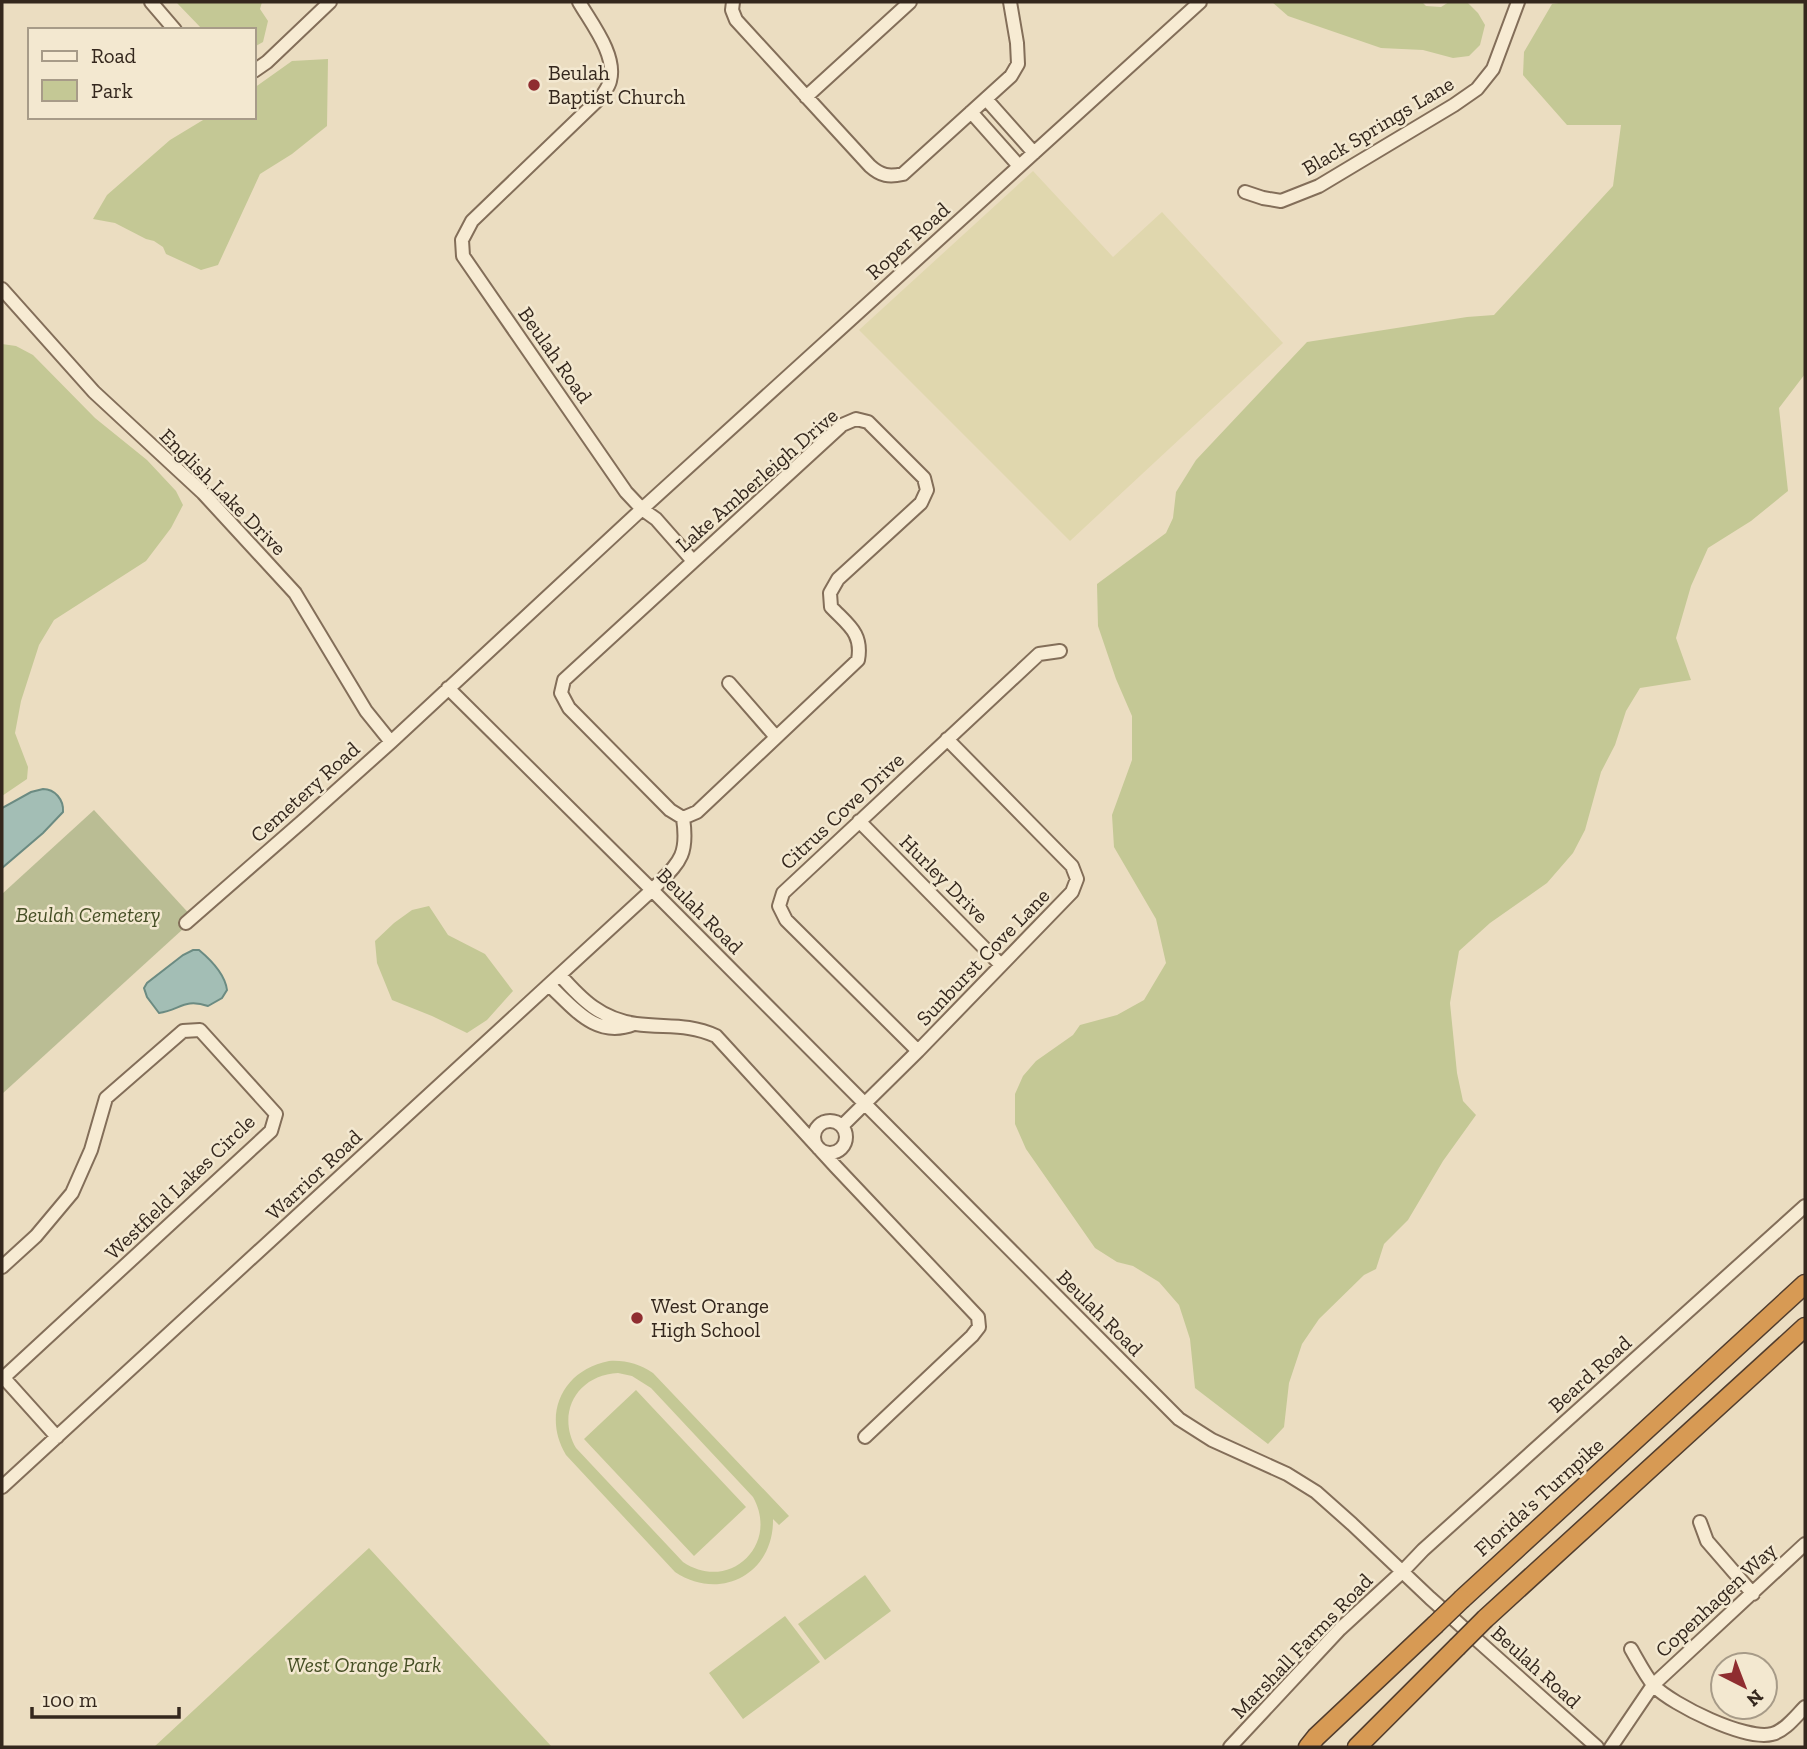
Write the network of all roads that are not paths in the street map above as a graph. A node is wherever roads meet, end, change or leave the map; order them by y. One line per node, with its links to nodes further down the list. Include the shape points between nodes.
1 (150, 2): 9 (street)
2 (330, 2): 10 (street)
3 (579, 2): 18 (street, Beulah Road, via 606,47 611,67 608,87 471,221 462,240 463,256)
4 (733, 2): 11 (street, via 736,20)
5 (910, 2): 11 (street)
6 (1010, 2): 12 (street, via 1018,64)
7 (1200, 2): 14 (street, Roper Road)
8 (1518, 2): 16 (street, Black Springs Lane, via 1493,69 1454,106 1319,186 1281,201)
9 (173, 28)
10 (256, 70)
11 (806, 97): 13 (street, via 870,166 891,176 903,174)
12 (986, 99): 13 (street); 14 (street)
13 (971, 112): 15 (street)
14 (1034, 153): 15 (street, Roper Road)
15 (1019, 166): 18 (street, Roper Road)
16 (1245, 192)
17 (2, 289): 25 (street, English Lake Drive, via 94,392 203,493 295,593 366,711)
18 (642, 509): 19 (street, Beulah Road); 22 (street)
19 (693, 561): 23 (street, Lake Amberleigh Drive, via 842,425 856,419 868,422 924,478 927,490 921,503 838,579 830,593 831,607 857,635 861,647 858,660); 26 (street, Lake Amberleigh Drive, via 564,680 561,693 569,708)
20 (1060, 651): 24 (street, Citrus Cove Drive, via 1040,654)
21 (729, 683): 23 (street)
22 (448, 688): 25 (street, Cemetery Road); 28 (street, Beulah Road)
23 (776, 737): 26 (street, Lake Amberleigh Drive, via 697,812)
24 (947, 739): 27 (street, Citrus Cove Drive); 30 (street, Sunburst Cove Lane, via 1072,866 1077,879 1072,892)
25 (391, 742): 29 (street, Cemetery Road)
26 (683, 818): 28 (street, via 684,853)
27 (859, 821): 30 (street, Hurley Drive); 34 (street, Citrus Cove Drive, via 783,892 779,906 786,920)
28 (652, 890): 31 (street, Warrior Road); 35 (street, Beulah Road)
29 (186, 923)
30 (1001, 965): 34 (street, Sunburst Cove Lane)
31 (560, 975): 32 (street, Warrior Road); 33 (street, via 596,1010)
32 (550, 985): 33 (street, via 587,1020 604,1028); 43 (street, Warrior Road)
33 (634, 1024): 37 (street, via 700,1029 716,1036)
34 (918, 1051): 35 (street, Sunburst Cove Lane)
35 (865, 1105): 36 (street, Sunburst Cove Lane); 48 (street, Beulah Road, via 1179,1419 1316,1492)
36 (842, 1126): 37 (street, via 846,1138 841,1149 830,1153); 37 (street, via 831,1121 819,1126 814,1137)
37 (819, 1148): 44 (street, via 980,1323 972,1336)
38 (1805, 1206): 48 (street, Beard Road)
39 (2, 1267): 42 (street, Westfield Lakes Circle, via 72,1193 106,1098 183,1031 200,1030 276,1114 271,1131)
40 (1805, 1284): 53 (highway, Florida's Turnpike, bridge)
41 (1805, 1327): 55 (highway, bridge, via 1485,1619)
42 (3, 1378): 43 (street)
43 (57, 1437): 45 (street, Warrior Road)
44 (865, 1437)
45 (2, 1487)
46 (1700, 1522): 49 (street, via 1707,1541)
47 (1805, 1544): 49 (street, Copenhagen Way)
48 (1402, 1572): 54 (street, Marshall Farms Road, via 1340,1629); 56 (street, Beulah Road)
49 (1753, 1594): 51 (street, Copenhagen Way)
50 (1631, 1649): 51 (street)
51 (1653, 1685): 52 (street, Copenhagen Way, via 1696,1714 1752,1734 1780,1731); 57 (street, Copenhagen Way)
52 (1805, 1707)
53 (1309, 1744)
54 (1230, 1747)
55 (1357, 1747)
56 (1597, 1747)
57 (1611, 1747)

